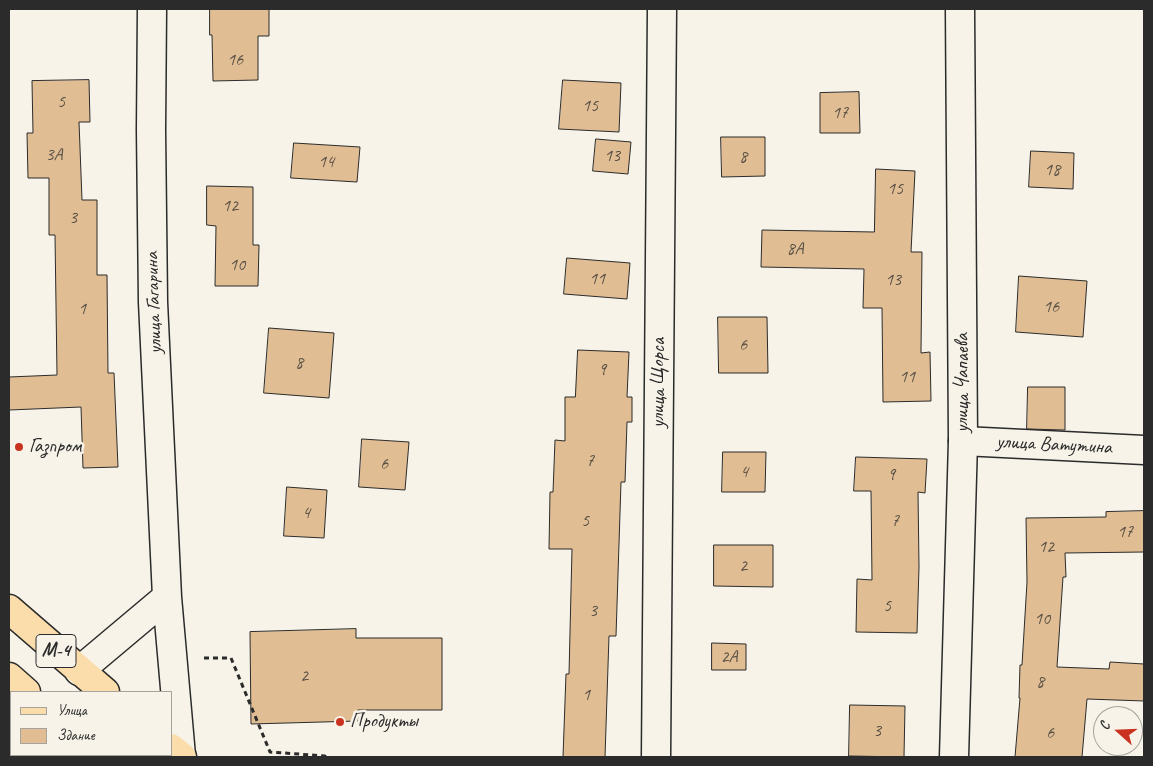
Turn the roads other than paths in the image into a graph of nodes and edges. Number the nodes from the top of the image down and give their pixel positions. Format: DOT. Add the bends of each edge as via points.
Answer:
graph roads {
  1 [pos="152,9"];
  2 [pos="662,9"];
  3 [pos="960,9"];
  4 [pos="964,441"];
  5 [pos="1144,450"];
  6 [pos="167,597"];
  7 [pos="9,609"];
  8 [pos="79,671"];
  9 [pos="9,677"];
  10 [pos="25,691"];
  11 [pos="103,691"];
  12 [pos="178,754"];
  13 [pos="656,757"];
  14 [pos="954,757"];
  1 -- 6 [label="street, улица Гагарина" via="153,302"];
  2 -- 13 [label="street, улица Щорса"];
  3 -- 4 [label="street, улица Чапаева"];
  4 -- 5 [label="street, улица Ватутина"];
  4 -- 14 [label="street, улица Чапаева"];
  6 -- 8 [label="street"];
  6 -- 12 [label="street, улица Гагарина"];
  7 -- 8 [label="main road, М-4"];
  8 -- 11 [label="main road, М-4"];
  9 -- 10 [label="main road, М-4"];
}
